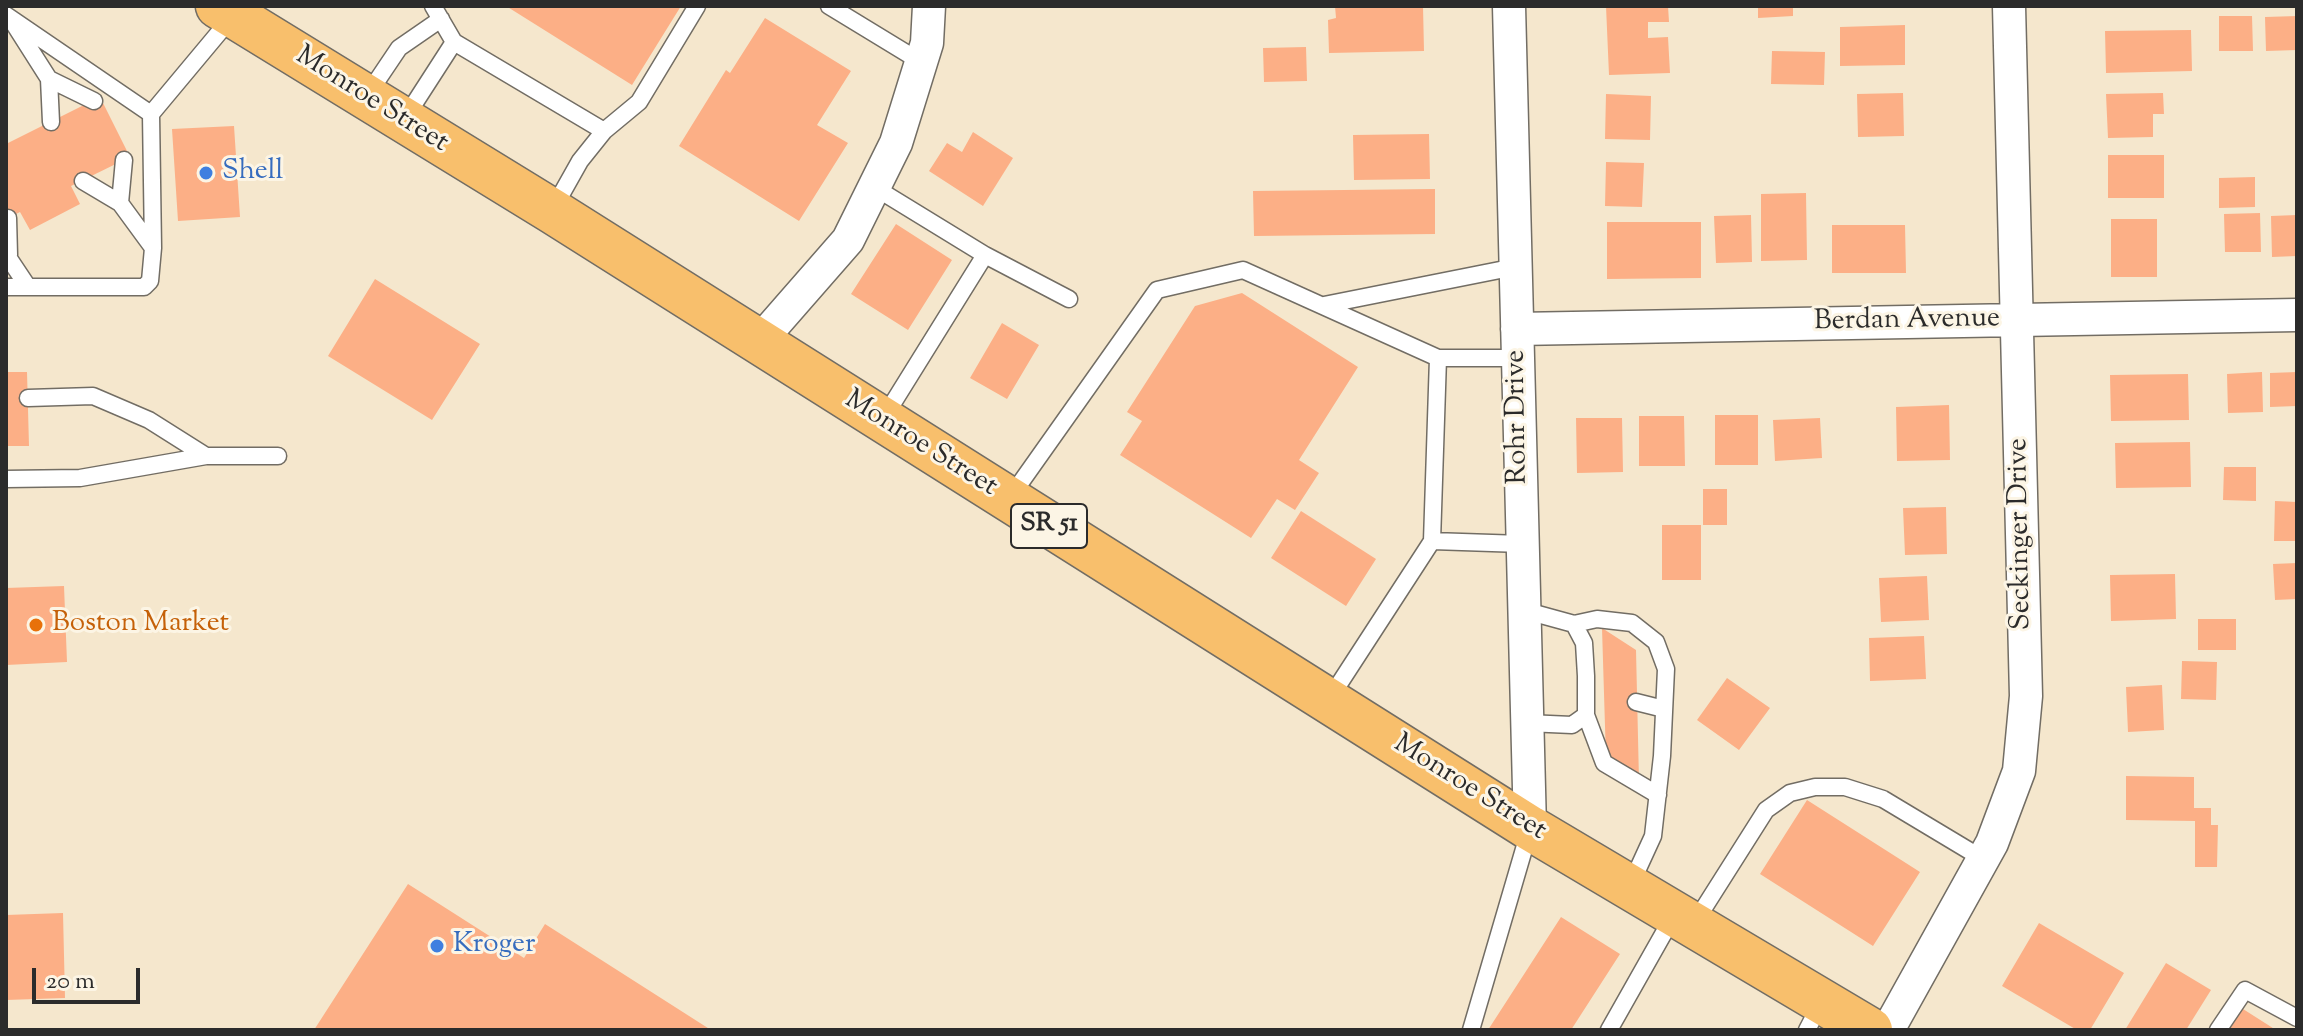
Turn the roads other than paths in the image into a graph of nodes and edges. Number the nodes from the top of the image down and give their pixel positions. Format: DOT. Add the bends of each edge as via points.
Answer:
graph roads {
  1 [pos="697,6"];
  2 [pos="829,6"];
  3 [pos="929,6"];
  4 [pos="1509,6"];
  5 [pos="2009,6"];
  6 [pos="225,11"];
  7 [pos="437,13"];
  8 [pos="9,17"];
  9 [pos="454,42"];
  10 [pos="921,62"];
  11 [pos="49,79"];
  12 [pos="366,98"];
  13 [pos="94,101"];
  14 [pos="151,114"];
  15 [pos="51,122"];
  16 [pos="403,122"];
  17 [pos="604,131"];
  18 [pos="124,160"];
  19 [pos="83,181"];
  20 [pos="874,187"];
  21 [pos="120,203"];
  22 [pos="552,211"];
  23 [pos="8,218"];
  24 [pos="153,248"];
  25 [pos="8,255"];
  26 [pos="985,255"];
  27 [pos="1515,267"];
  28 [pos="6,287"];
  29 [pos="28,287"];
  30 [pos="1069,299"];
  31 [pos="1324,305"];
  32 [pos="2297,315"];
  33 [pos="2018,320"];
  34 [pos="758,343"];
  35 [pos="1517,344"];
  36 [pos="1438,358"];
  37 [pos="28,398"];
  38 [pos="882,421"];
  39 [pos="206,456"];
  40 [pos="278,456"];
  41 [pos="6,479"];
  42 [pos="1008,500"];
  43 [pos="1432,541"];
  44 [pos="1522,544"];
  45 [pos="1523,610"];
  46 [pos="1574,624"];
  47 [pos="1586,687"];
  48 [pos="1604,693"];
  49 [pos="1328,701"];
  50 [pos="1636,702"];
  51 [pos="1664,709"];
  52 [pos="1586,715"];
  53 [pos="1527,723"];
  54 [pos="1658,795"];
  55 [pos="1530,828"];
  56 [pos="1983,859"];
  57 [pos="1629,887"];
  58 [pos="1684,920"];
  59 [pos="1814,1016"];
  60 [pos="2297,1018"];
  61 [pos="1471,1030"];
  62 [pos="1609,1030"];
  63 [pos="1870,1030"];
  64 [pos="1888,1030"];
  65 [pos="2218,1030"];
  1 -- 17 [label="lane" via="639,102"];
  2 -- 10 [label="lane"];
  3 -- 10 [label="street"];
  4 -- 27 [label="street, Rohr Drive"];
  5 -- 33 [label="street, Seckinger Drive"];
  6 -- 12 [label="main road, Monroe Street / SR 51"];
  6 -- 14 [label="lane"];
  7 -- 9 [label="lane"];
  7 -- 12 [label="lane" via="399,48"];
  8 -- 11 [label="lane"];
  8 -- 14 [label="lane"];
  9 -- 16 [label="lane"];
  9 -- 17 [label="lane"];
  10 -- 20 [label="street" via="896,143"];
  11 -- 13 [label="lane"];
  11 -- 15 [label="lane"];
  12 -- 16 [label="main road, Monroe Street / SR 51"];
  14 -- 24 [label="lane"];
  16 -- 22 [label="main road, Monroe Street / SR 51"];
  17 -- 22 [label="lane"];
  18 -- 21 [label="lane"];
  19 -- 21 [label="lane"];
  20 -- 26 [label="lane"];
  20 -- 34 [label="street" via="848,240"];
  21 -- 24 [label="lane"];
  22 -- 34 [label="main road, Monroe Street / SR 51"];
  23 -- 25 [label="lane"];
  24 -- 29 [label="lane" via="152,273 144,287"];
  25 -- 29 [label="lane"];
  26 -- 30 [label="lane"];
  26 -- 38 [label="lane"];
  27 -- 31 [label="lane"];
  27 -- 35 [label="street, Rohr Drive"];
  28 -- 29 [label="lane"];
  31 -- 36 [label="lane"];
  31 -- 42 [label="lane" via="1243,270 1157,290"];
  32 -- 33 [label="street, Berdan Avenue"];
  33 -- 35 [label="street, Berdan Avenue"];
  33 -- 56 [label="street, Seckinger Drive" via="2026,696 2019,771"];
  34 -- 38 [label="main road, Monroe Street / SR 51"];
  35 -- 36 [label="lane"];
  35 -- 44 [label="street, Rohr Drive"];
  36 -- 43 [label="lane"];
  37 -- 39 [label="lane" via="93,396 149,420"];
  38 -- 42 [label="main road, Monroe Street / SR 51"];
  39 -- 40 [label="lane"];
  39 -- 41 [label="lane" via="80,478"];
  42 -- 49 [label="main road, Monroe Street / SR 51"];
  43 -- 44 [label="lane"];
  43 -- 49 [label="lane"];
  44 -- 45 [label="street, Rohr Drive"];
  45 -- 46 [label="lane"];
  45 -- 53 [label="street, Rohr Drive"];
  46 -- 47 [label="lane" via="1584,643"];
  46 -- 51 [label="lane" via="1597,619 1632,623 1656,642 1666,669"];
  47 -- 48 [label="lane"];
  47 -- 52 [label="lane"];
  49 -- 55 [label="main road, Monroe Street / SR 51"];
  50 -- 51 [label="lane"];
  51 -- 54 [label="lane"];
  52 -- 53 [label="lane" via="1572,725"];
  52 -- 54 [label="lane" via="1604,763"];
  53 -- 55 [label="street, Rohr Drive"];
  54 -- 57 [label="lane" via="1653,836"];
  55 -- 57 [label="main road, Monroe Street / SR 51"];
  55 -- 61 [label="lane"];
  56 -- 58 [label="lane" via="1883,799 1845,787 1815,787 1790,793 1766,810"];
  56 -- 64 [label="street, Seckinger Drive"];
  57 -- 58 [label="main road, Monroe Street / SR 51"];
  58 -- 59 [label="main road, Monroe Street / SR 51"];
  58 -- 62 [label="lane"];
  59 -- 63 [label="main road, Monroe Street / SR 51"];
  60 -- 65 [label="lane" via="2245,990"];
}
